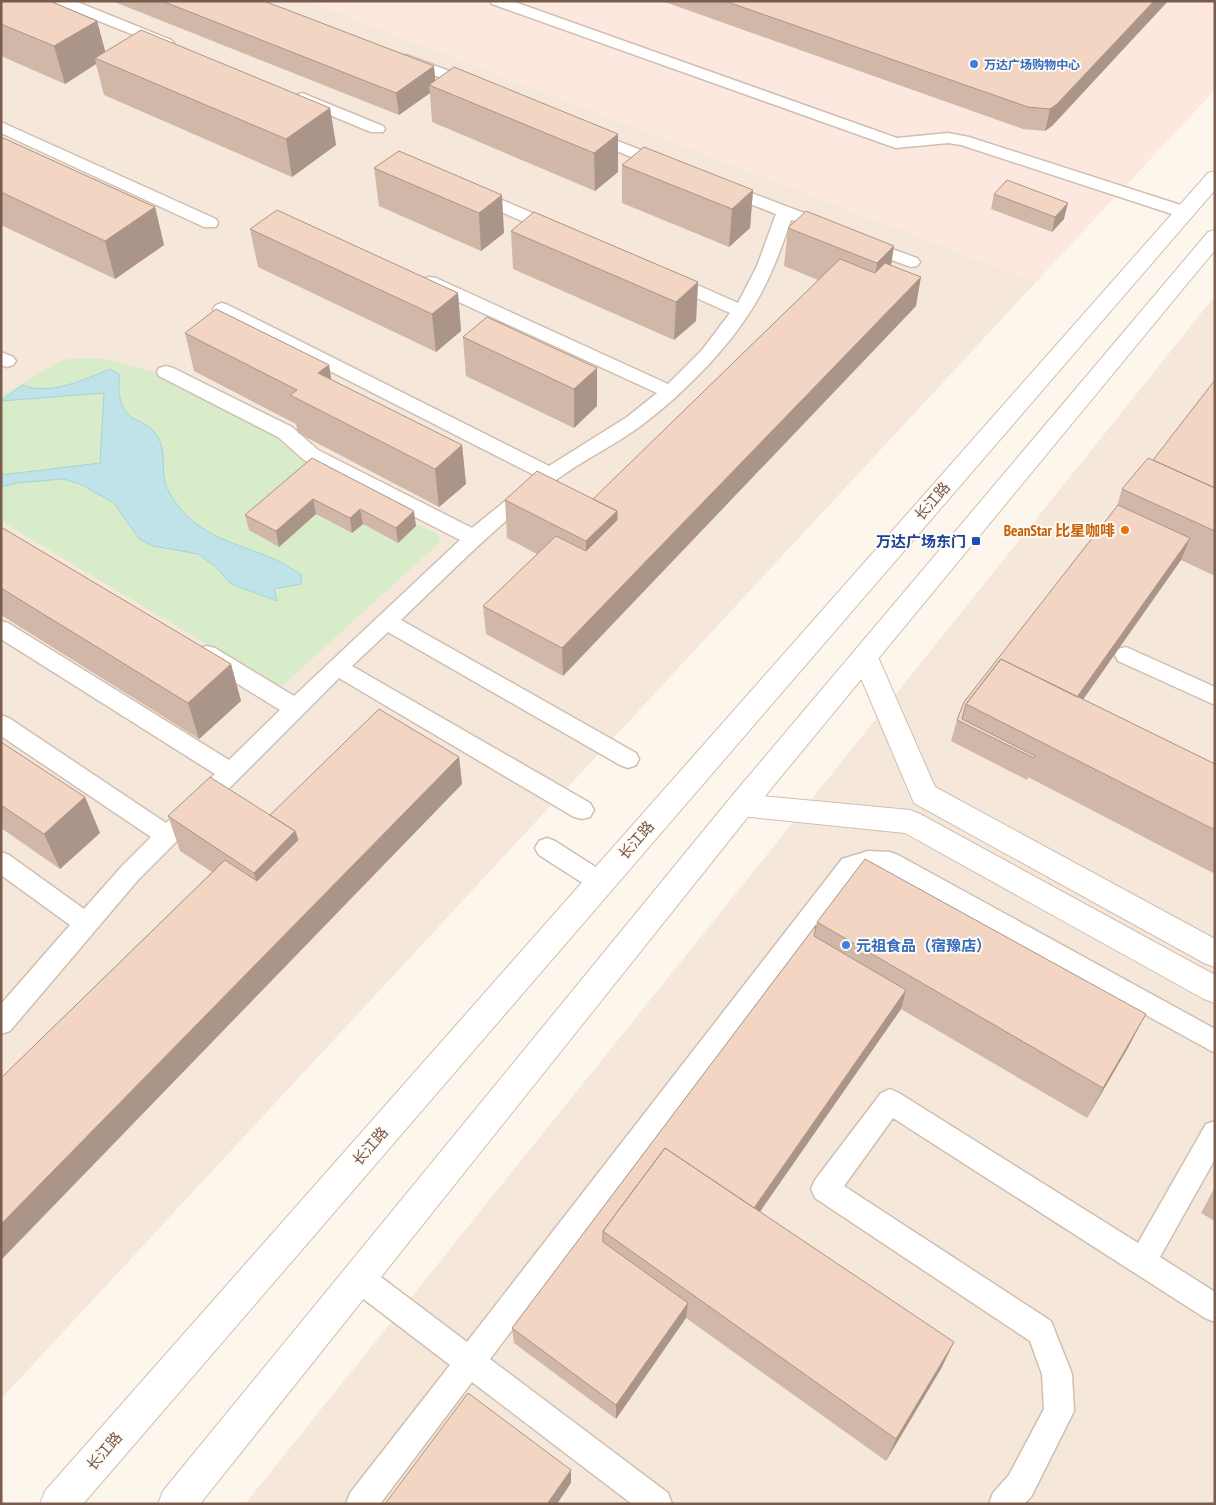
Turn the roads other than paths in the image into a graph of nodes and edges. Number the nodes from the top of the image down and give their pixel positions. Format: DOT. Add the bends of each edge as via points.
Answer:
graph roads {
  1 [pos="62,1"];
  2 [pos="498,1"];
  3 [pos="179,49"];
  4 [pos="394,55"];
  5 [pos="455,78"];
  6 [pos="287,92"];
  7 [pos="1,127"];
  8 [pos="572,128"];
  9 [pos="377,129"];
  10 [pos="683,172"];
  11 [pos="1215,177"];
  12 [pos="711,183"];
  13 [pos="459,187"];
  14 [pos="784,212"];
  15 [pos="1184,212"];
  16 [pos="210,223"];
  17 [pos="812,223"];
  18 [pos="568,235"];
  19 [pos="848,237"];
  20 [pos="1212,244"];
  21 [pos="912,262"];
  22 [pos="659,274"];
  23 [pos="418,276"];
  24 [pos="222,309"];
  25 [pos="741,310"];
  26 [pos="166,372"];
  27 [pos="670,392"];
  28 [pos="550,475"];
  29 [pos="474,538"];
  30 [pos="386,621"];
  31 [pos="1,629"];
  32 [pos="194,646"];
  33 [pos="1126,655"];
  34 [pos="864,657"];
  35 [pos="337,667"];
  36 [pos="1215,697"];
  37 [pos="295,708"];
  38 [pos="1,724"];
  39 [pos="628,759"];
  40 [pos="231,772"];
  41 [pos="741,804"];
  42 [pos="582,810"];
  43 [pos="167,836"];
  44 [pos="547,848"];
  45 [pos="1,862"];
  46 [pos="600,882"];
  47 [pos="87,924"];
  48 [pos="1215,954"];
  49 [pos="1215,990"];
  50 [pos="1,1022"];
  51 [pos="1215,1042"];
  52 [pos="1215,1133"];
  53 [pos="1142,1262"];
  54 [pos="359,1278"];
  55 [pos="1215,1308"];
  56 [pos="470,1362"];
  57 [pos="58,1504"];
  58 [pos="176,1504"];
  59 [pos="361,1504"];
  60 [pos="657,1504"];
  61 [pos="1004,1504"];
  1 -- 3 [label="lane"];
  2 -- 15 [label="lane" via="896,143 948,138 963,140"];
  4 -- 5 [label="lane"];
  6 -- 9 [label="lane"];
  7 -- 16 [label="lane"];
  8 -- 10 [label="lane"];
  11 -- 15 [label="street, 长江路"];
  12 -- 14 [label="lane"];
  13 -- 18 [label="lane"];
  14 -- 17 [label="lane"];
  14 -- 25 [label="lane" via="766,266"];
  15 -- 46 [label="street, 长江路"];
  19 -- 21 [label="lane"];
  20 -- 34 [label="street"];
  22 -- 25 [label="lane"];
  23 -- 27 [label="lane"];
  24 -- 28 [label="lane"];
  25 -- 27 [label="lane" via="708,354"];
  26 -- 29 [label="lane" via="285,432 311,456"];
  27 -- 28 [label="lane" via="634,421"];
  28 -- 29 [label="lane"];
  29 -- 30 [label="lane"];
  30 -- 35 [label="lane"];
  30 -- 39 [label="lane"];
  31 -- 40 [label="lane"];
  32 -- 37 [label="lane"];
  33 -- 36 [label="lane"];
  34 -- 41 [label="street"];
  34 -- 48 [label="street" via="924,796"];
  35 -- 37 [label="lane"];
  35 -- 42 [label="lane"];
  37 -- 40 [label="lane"];
  38 -- 43 [label="lane"];
  40 -- 43 [label="lane"];
  41 -- 49 [label="street" via="910,822"];
  41 -- 54 [label="street"];
  43 -- 47 [label="lane"];
  44 -- 46 [label="lane"];
  45 -- 47 [label="lane"];
  46 -- 57 [label="street, 长江路"];
  47 -- 50 [label="lane"];
  51 -- 56 [label="lane" via="890,862 868,861 850,866"];
  52 -- 53 [label="lane"];
  53 -- 55 [label="lane"];
  53 -- 61 [label="lane" via="890,1101 825,1189 1041,1331 1057,1374 1059,1411 1020,1486"];
  54 -- 56 [label="lane"];
  54 -- 58 [label="street"];
  56 -- 59 [label="lane"];
  56 -- 60 [label="lane"];
}
